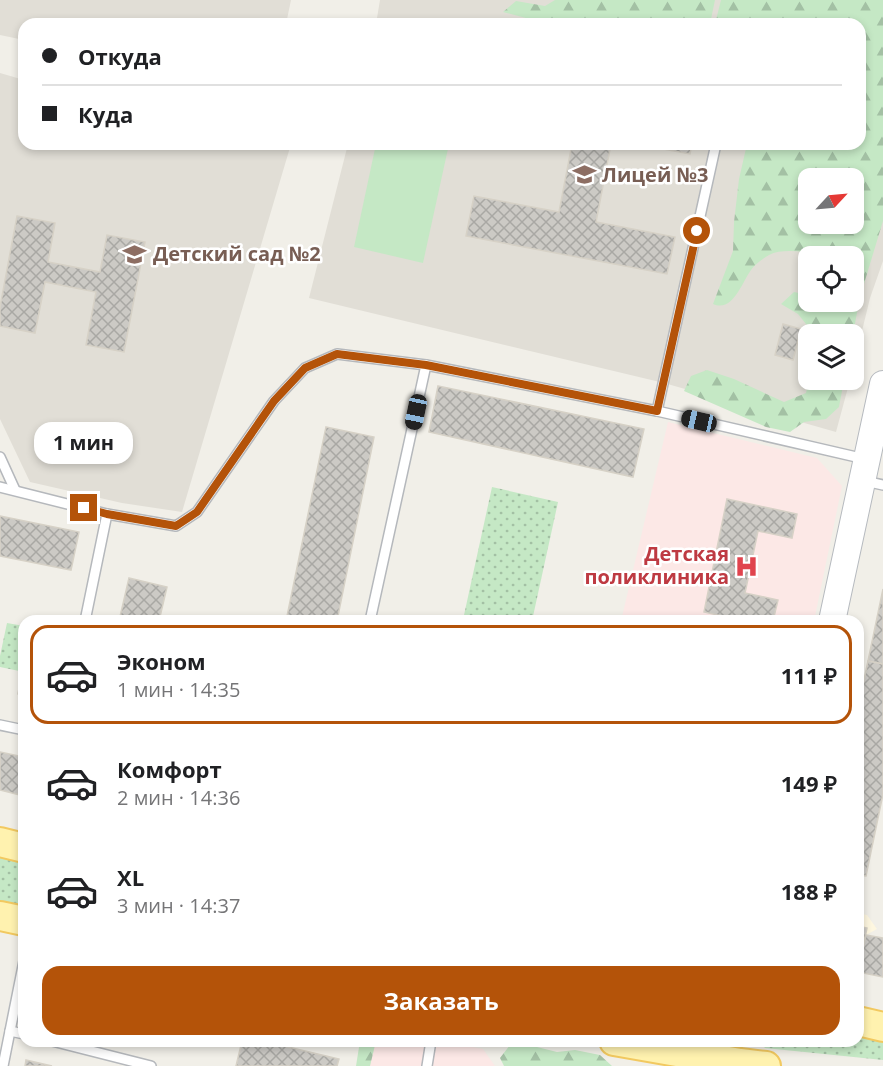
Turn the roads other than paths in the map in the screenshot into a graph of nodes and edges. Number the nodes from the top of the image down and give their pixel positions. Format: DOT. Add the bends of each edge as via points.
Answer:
graph roads {
  1 [pos="715,150"];
  2 [pos="426,365"];
  3 [pos="883,384"];
  4 [pos="657,411"];
  5 [pos="0,457"];
  6 [pos="871,475"];
  7 [pos="0,487"];
  8 [pos="15,490"];
  9 [pos="107,514"];
  10 [pos="86,615"];
  11 [pos="371,615"];
  12 [pos="834,615"];
  13 [pos="0,725"];
  14 [pos="18,729"];
  15 [pos="0,842"];
  16 [pos="18,846"];
  17 [pos="0,916"];
  18 [pos="18,920"];
  19 [pos="18,991"];
  20 [pos="864,1023"];
  21 [pos="883,1027"];
  22 [pos="10,1031"];
  23 [pos="18,1033"];
  24 [pos="76,1047"];
  25 [pos="430,1047"];
  26 [pos="665,1047"];
  27 [pos="750,1057"];
  28 [pos="3,1066"];
  29 [pos="150,1066"];
  30 [pos="427,1066"];
  1 -- 4 [label="lane"];
  2 -- 4 [label="lane"];
  2 -- 9 [label="lane" via="337,354 305,368 274,401 197,512 176,526"];
  2 -- 11 [label="lane"];
  3 -- 6 [label="main road"];
  4 -- 6 [label="lane"];
  5 -- 8 [label="lane"];
  6 -- 12 [label="main road"];
  7 -- 8 [label="lane"];
  8 -- 9 [label="lane"];
  9 -- 10 [label="lane"];
  13 -- 14 [label="lane"];
  15 -- 16 [label="main road"];
  17 -- 18 [label="main road"];
  19 -- 22 [label="lane"];
  20 -- 21 [label="main road"];
  22 -- 23 [label="lane"];
  22 -- 28 [label="lane"];
  24 -- 29 [label="lane"];
  25 -- 30 [label="lane"];
  26 -- 27 [label="main road"];
}
